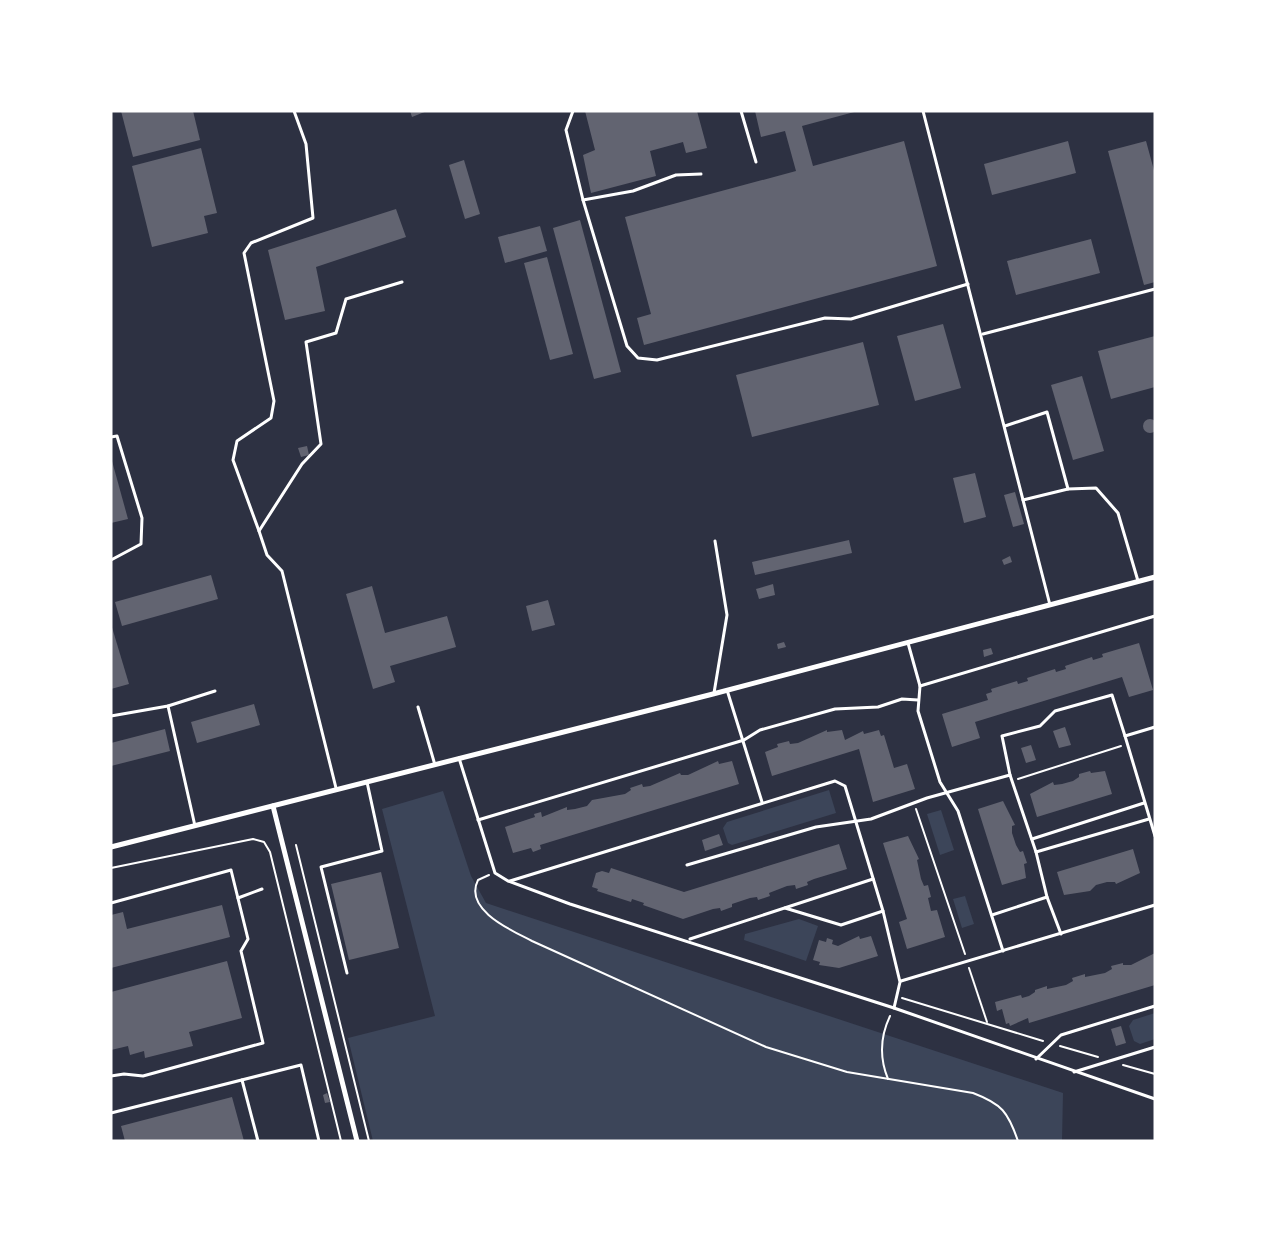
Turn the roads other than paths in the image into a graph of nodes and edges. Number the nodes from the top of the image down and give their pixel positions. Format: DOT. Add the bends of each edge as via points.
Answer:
graph roads {
  1 [pos="294,111"];
  2 [pos="573,111"];
  3 [pos="741,111"];
  4 [pos="923,111"];
  5 [pos="756,162"];
  6 [pos="701,174"];
  7 [pos="583,200"];
  8 [pos="402,282"];
  9 [pos="968,284"];
  10 [pos="1155,289"];
  11 [pos="982,334"];
  12 [pos="1005,426"];
  13 [pos="111,437"];
  14 [pos="1068,489"];
  15 [pos="1023,500"];
  16 [pos="259,531"];
  17 [pos="715,541"];
  18 [pos="111,560"];
  19 [pos="1155,577"];
  20 [pos="1138,581"];
  21 [pos="1050,605"];
  22 [pos="1155,616"];
  23 [pos="908,641"];
  24 [pos="921,686"];
  25 [pos="727,690"];
  26 [pos="215,691"];
  27 [pos="713,694"];
  28 [pos="918,700"];
  29 [pos="168,706"];
  30 [pos="418,707"];
  31 [pos="111,717"];
  32 [pos="1155,727"];
  33 [pos="1125,736"];
  34 [pos="744,740"];
  35 [pos="459,758"];
  36 [pos="435,765"];
  37 [pos="1010,775"];
  38 [pos="367,782"];
  39 [pos="337,790"];
  40 [pos="945,793"];
  41 [pos="762,802"];
  42 [pos="1144,803"];
  43 [pos="273,806"];
  44 [pos="1149,819"];
  45 [pos="478,820"];
  46 [pos="856,823"];
  47 [pos="195,826"];
  48 [pos="1155,836"];
  49 [pos="1032,839"];
  50 [pos="111,847"];
  51 [pos="1036,852"];
  52 [pos="687,865"];
  53 [pos="873,879"];
  54 [pos="508,881"];
  55 [pos="262,889"];
  56 [pos="1047,897"];
  57 [pos="238,898"];
  58 [pos="111,903"];
  59 [pos="1155,905"];
  60 [pos="785,908"];
  61 [pos="883,911"];
  62 [pos="992,915"];
  63 [pos="1061,934"];
  64 [pos="688,940"];
  65 [pos="1003,951"];
  66 [pos="347,973"];
  67 [pos="900,982"];
  68 [pos="1155,1006"];
  69 [pos="894,1008"];
  70 [pos="1155,1047"];
  71 [pos="1035,1059"];
  72 [pos="1074,1072"];
  73 [pos="111,1076"];
  74 [pos="243,1080"];
  75 [pos="1155,1099"];
  76 [pos="111,1113"];
  77 [pos="258,1141"];
  78 [pos="319,1141"];
  79 [pos="357,1141"];
  1 -- 16 [label="lane" via="306,144 313,218 251,243 244,253 274,401 271,418 237,441 233,460"];
  2 -- 7 [label="lane" via="566,130"];
  3 -- 5 [label="lane"];
  4 -- 9 [label="lane"];
  6 -- 7 [label="lane" via="676,175 633,191"];
  7 -- 9 [label="lane" via="627,346 638,358 657,360 825,318 851,319"];
  8 -- 16 [label="lane" via="346,299 336,333 306,342 321,444 302,464"];
  9 -- 11 [label="lane"];
  10 -- 11 [label="lane"];
  11 -- 12 [label="lane"];
  12 -- 14 [label="lane" via="1047,412"];
  12 -- 15 [label="lane"];
  13 -- 18 [label="lane" via="117,436 142,518 141,544"];
  14 -- 15 [label="lane"];
  14 -- 20 [label="lane" via="1096,488 1118,513"];
  15 -- 21 [label="lane"];
  16 -- 39 [label="lane" via="267,555 282,571"];
  17 -- 27 [label="lane" via="727,615"];
  19 -- 20 [label="street"];
  20 -- 21 [label="street"];
  21 -- 23 [label="street"];
  22 -- 24 [label="lane"];
  23 -- 24 [label="lane"];
  23 -- 25 [label="street"];
  24 -- 28 [label="lane"];
  25 -- 27 [label="street"];
  25 -- 34 [label="lane"];
  26 -- 29 [label="lane"];
  27 -- 35 [label="street"];
  28 -- 34 [label="lane" via="835,709 760,730"];
  28 -- 40 [label="lane" via="918,711"];
  29 -- 31 [label="lane"];
  29 -- 47 [label="lane"];
  30 -- 36 [label="lane"];
  32 -- 33 [label="lane"];
  33 -- 37 [label="lane" via="1112,695 1054,711 1040,726 1002,736"];
  33 -- 42 [label="lane"];
  34 -- 41 [label="lane"];
  34 -- 45 [label="lane"];
  35 -- 36 [label="street"];
  35 -- 45 [label="lane"];
  36 -- 38 [label="street"];
  37 -- 40 [label="lane"];
  37 -- 49 [label="lane"];
  38 -- 39 [label="street"];
  38 -- 66 [label="lane" via="382,851 321,867"];
  39 -- 43 [label="street"];
  40 -- 46 [label="lane"];
  40 -- 62 [label="lane" via="958,812"];
  41 -- 46 [label="lane" via="835,781 845,786"];
  41 -- 54 [label="lane"];
  42 -- 44 [label="lane"];
  42 -- 49 [label="lane"];
  43 -- 47 [label="street"];
  43 -- 79 [label="street"];
  44 -- 48 [label="lane"];
  44 -- 51 [label="lane"];
  45 -- 54 [label="lane" via="495,873"];
  46 -- 52 [label="lane" via="816,827"];
  46 -- 53 [label="lane"];
  47 -- 50 [label="street"];
  49 -- 51 [label="lane"];
  51 -- 56 [label="lane"];
  53 -- 60 [label="lane"];
  53 -- 61 [label="lane"];
  54 -- 64 [label="lane"];
  55 -- 57 [label="lane"];
  56 -- 62 [label="lane"];
  56 -- 63 [label="lane"];
  57 -- 58 [label="lane" via="231,870"];
  57 -- 73 [label="lane" via="248,939 241,951 263,1043 143,1076"];
  59 -- 63 [label="lane"];
  60 -- 61 [label="lane" via="841,925"];
  60 -- 64 [label="lane"];
  61 -- 67 [label="lane"];
  62 -- 65 [label="lane"];
  63 -- 65 [label="lane"];
  64 -- 69 [label="lane"];
  65 -- 67 [label="lane"];
  67 -- 69 [label="lane"];
  68 -- 71 [label="lane" via="1061,1035"];
  69 -- 71 [label="lane"];
  70 -- 72 [label="lane"];
  71 -- 72 [label="lane"];
  72 -- 75 [label="lane"];
  74 -- 76 [label="lane"];
  74 -- 77 [label="lane"];
  74 -- 78 [label="lane" via="301,1065"];
}
